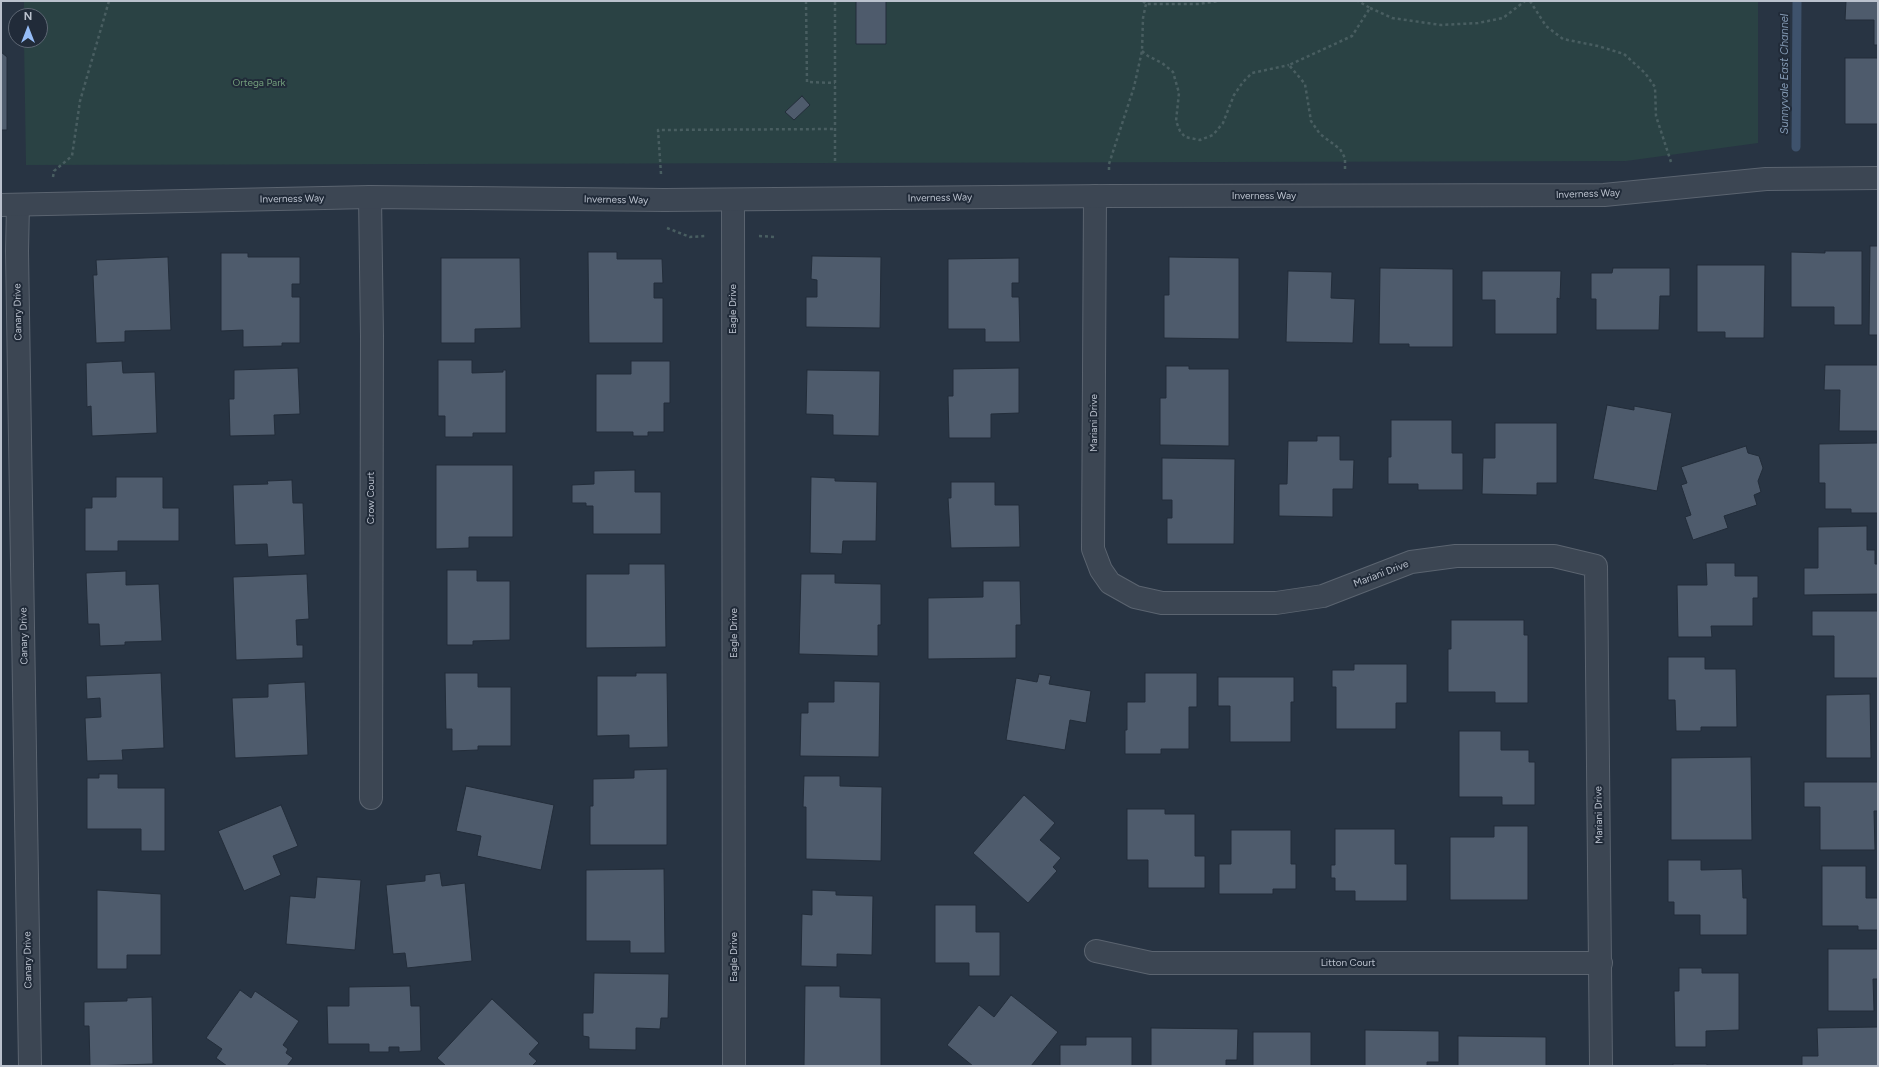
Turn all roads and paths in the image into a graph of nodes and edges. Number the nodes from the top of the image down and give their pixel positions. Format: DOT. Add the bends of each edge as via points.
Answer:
graph roads {
  1 [pos="109,1"];
  2 [pos="806,1"];
  3 [pos="835,1"];
  4 [pos="1143,1"];
  5 [pos="1218,1"];
  6 [pos="1358,1"];
  7 [pos="1525,1"];
  8 [pos="1530,1"];
  9 [pos="1146,4"];
  10 [pos="1370,8"];
  11 [pos="1142,51"];
  12 [pos="1289,64"];
  13 [pos="835,83"];
  14 [pos="835,161"];
  15 [pos="1878,178"];
  16 [pos="1681,186"];
  17 [pos="1102,196"];
  18 [pos="1345,196"];
  19 [pos="370,197"];
  20 [pos="733,200"];
  21 [pos="9,205"];
  22 [pos="52,205"];
  23 [pos="371,798"];
  24 [pos="1096,951"];
  25 [pos="1601,963"];
  26 [pos="30,1066"];
  27 [pos="734,1066"];
  28 [pos="1601,1066"];
  1 -- 22 [label="path" via="80,101 72,156 54,171"];
  2 -- 13 [label="path" via="807,82"];
  3 -- 13 [label="path"];
  4 -- 9 [label="path"];
  5 -- 9 [label="path" via="1199,4"];
  6 -- 10 [label="path"];
  7 -- 10 [label="path" via="1503,18 1478,23 1441,25 1392,18"];
  8 -- 16 [label="path" via="1546,26 1563,39 1624,54 1645,73 1655,87 1656,116"];
  9 -- 11 [label="path"];
  10 -- 12 [label="path" via="1352,36"];
  11 -- 12 [label="path" via="1173,72 1179,93 1176,121 1185,137 1200,140 1213,136 1223,123 1242,82 1252,73"];
  11 -- 17 [label="path"];
  12 -- 18 [label="path" via="1305,84 1311,121 1320,134 1340,149 1345,158"];
  13 -- 14 [label="path"];
  15 -- 16 [label="street, Inverness Way" via="1766,179"];
  16 -- 18 [label="street, Inverness Way" via="1604,195"];
  17 -- 18 [label="street, Inverness Way"];
  17 -- 20 [label="street, Inverness Way"];
  17 -- 25 [label="street, Mariani Drive" via="1093,549 1101,570 1110,583 1136,598 1162,603 1276,603 1323,596 1411,562 1456,556 1554,556 1596,566"];
  19 -- 20 [label="street, Inverness Way"];
  19 -- 22 [label="street, Inverness Way"];
  19 -- 23 [label="street, Crow Court"];
  20 -- 27 [label="street, Eagle Drive"];
  21 -- 22 [label="street, Inverness Way"];
  21 -- 26 [label="street, Canary Drive" via="17,266"];
  24 -- 25 [label="street, Litton Court" via="1152,963"];
  25 -- 28 [label="street, Mariani Drive"];
}
